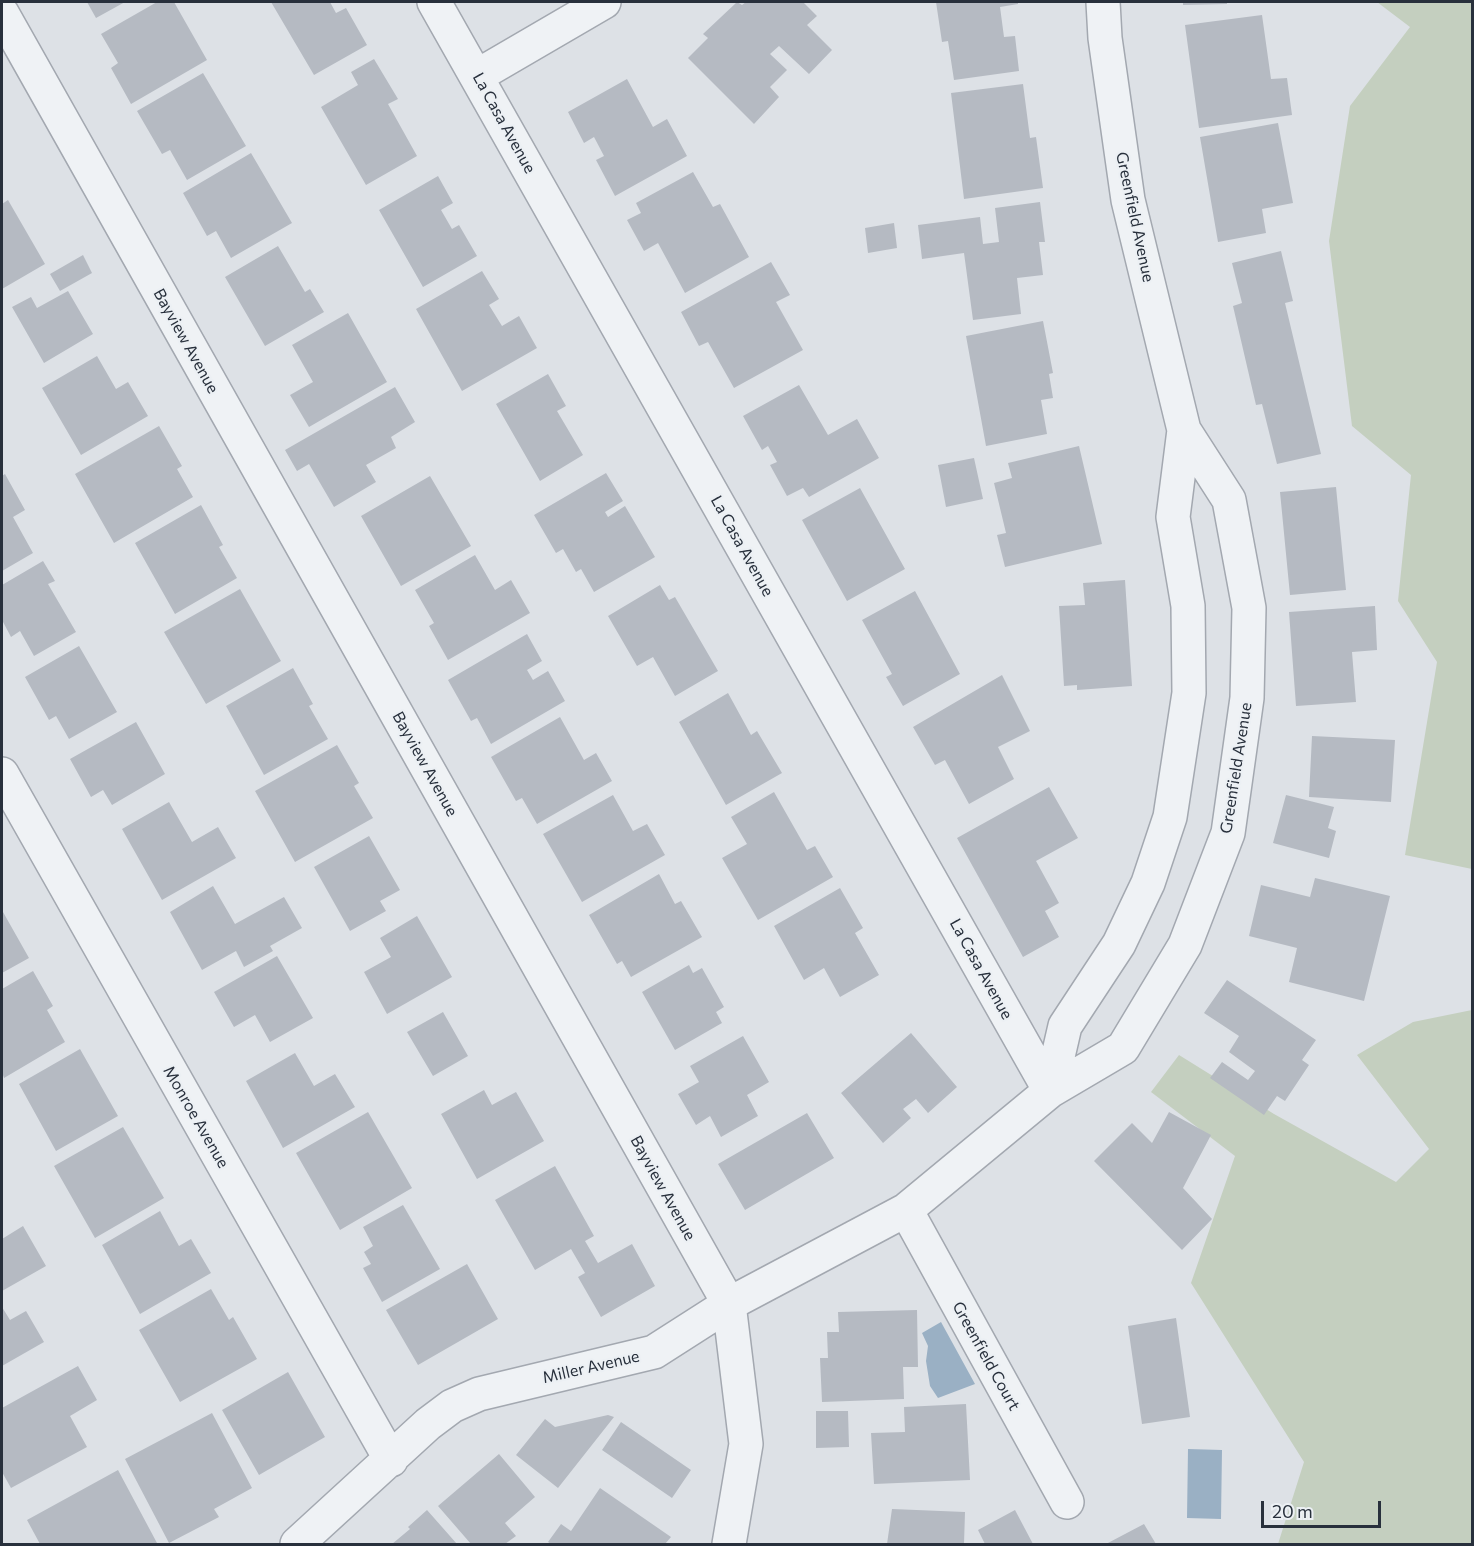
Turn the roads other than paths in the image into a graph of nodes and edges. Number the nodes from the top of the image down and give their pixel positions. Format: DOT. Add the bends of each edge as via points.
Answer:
graph roads {
  1 [pos="434,2"];
  2 [pos="604,2"];
  3 [pos="1103,2"];
  4 [pos="2,13"];
  5 [pos="477,76"];
  6 [pos="1184,430"];
  7 [pos="2,774"];
  8 [pos="1050,1091"];
  9 [pos="906,1210"];
  10 [pos="729,1304"];
  11 [pos="391,1460"];
  12 [pos="1067,1503"];
  13 [pos="297,1545"];
  14 [pos="729,1545"];
  1 -- 5 [label="street, La Casa Avenue"];
  2 -- 5 [label="street"];
  3 -- 6 [label="street, Greenfield Avenue" via="1128,200"];
  4 -- 10 [label="street, Bayview Avenue"];
  5 -- 8 [label="street, La Casa Avenue"];
  6 -- 8 [label="street, Greenfield Avenue" via="1173,517 1188,606 1189,693 1170,817 1148,883 1119,944 1065,1026"];
  6 -- 8 [label="street, Greenfield Avenue" via="1229,500 1249,608 1247,698 1228,833 1185,945 1123,1047"];
  7 -- 11 [label="street, Monroe Avenue"];
  8 -- 9 [label="street, Greenfield Avenue"];
  9 -- 10 [label="street, Miller Avenue"];
  9 -- 12 [label="street, Greenfield Court"];
  10 -- 11 [label="street, Miller Avenue" via="654,1352 479,1394 452,1406"];
  10 -- 14 [label="street, Bayview Avenue" via="746,1444"];
  11 -- 13 [label="street, Miller Avenue"];
}
